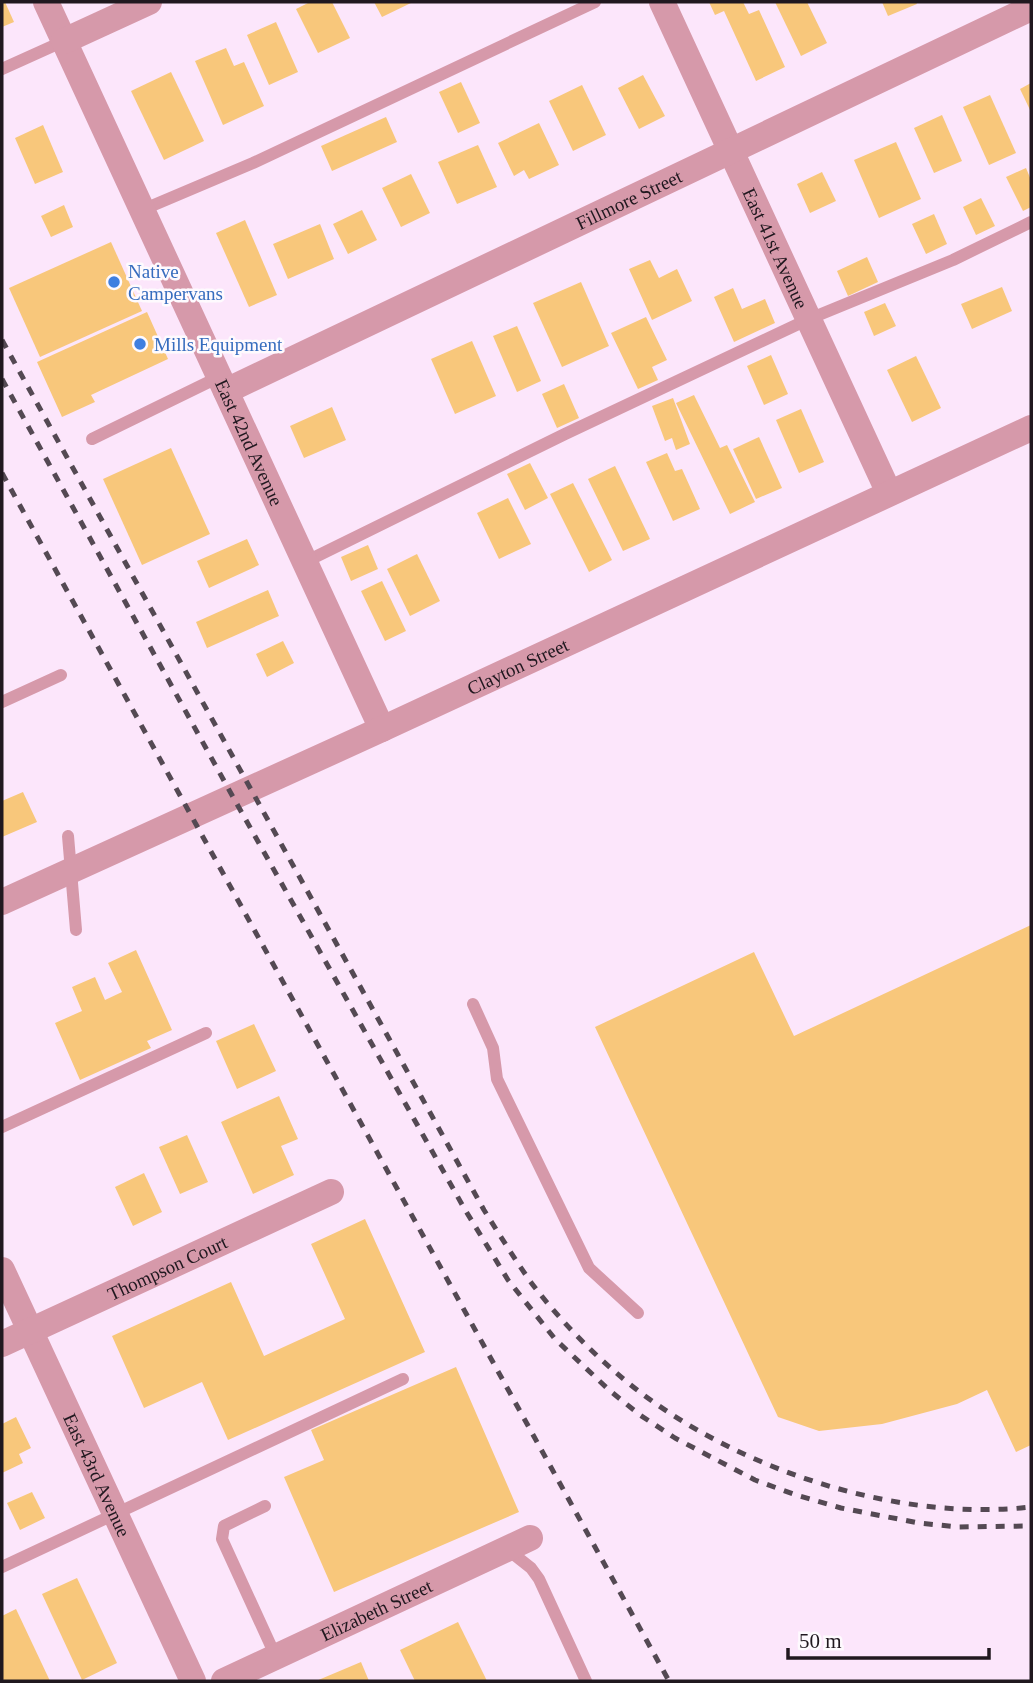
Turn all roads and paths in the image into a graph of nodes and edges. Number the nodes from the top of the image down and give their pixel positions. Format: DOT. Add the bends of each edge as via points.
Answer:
graph roads {
  1 [pos="46,2"];
  2 [pos="149,2"];
  3 [pos="595,2"];
  4 [pos="662,2"];
  5 [pos="1031,8"];
  6 [pos="64,41"];
  7 [pos="2,69"];
  8 [pos="731,152"];
  9 [pos="142,210"];
  10 [pos="1031,222"];
  11 [pos="809,319"];
  12 [pos="223,384"];
  13 [pos="1031,428"];
  14 [pos="92,439"];
  15 [pos="889,494"];
  16 [pos="305,562"];
  17 [pos="61,675"];
  18 [pos="2,702"];
  19 [pos="382,729"];
  20 [pos="68,836"];
  21 [pos="71,870"];
  22 [pos="2,902"];
  23 [pos="76,930"];
  24 [pos="473,1004"];
  25 [pos="206,1033"];
  26 [pos="2,1127"];
  27 [pos="331,1192"];
  28 [pos="2,1270"];
  29 [pos="638,1313"];
  30 [pos="30,1331"];
  31 [pos="2,1344"];
  32 [pos="403,1379"];
  33 [pos="265,1506"];
  34 [pos="115,1514"];
  35 [pos="518,1544"];
  36 [pos="2,1567"];
  37 [pos="276,1657"];
  38 [pos="193,1681"];
  39 [pos="224,1681"];
  40 [pos="586,1681"];
  1 -- 6 [label="street, East 42nd Avenue"];
  2 -- 6 [label="street"];
  3 -- 9 [label="lane" via="253,163"];
  4 -- 8 [label="street, East 41st Avenue"];
  5 -- 8 [label="street, Fillmore Street"];
  6 -- 7 [label="lane"];
  6 -- 9 [label="street, East 42nd Avenue"];
  8 -- 11 [label="street, East 41st Avenue"];
  8 -- 12 [label="street, Fillmore Street"];
  9 -- 12 [label="street, East 42nd Avenue"];
  10 -- 11 [label="lane" via="953,260"];
  11 -- 15 [label="street, East 41st Avenue"];
  11 -- 16 [label="lane"];
  12 -- 14 [label="lane"];
  12 -- 16 [label="street, East 42nd Avenue"];
  13 -- 15 [label="street, Clayton Street"];
  15 -- 19 [label="street, Clayton Street"];
  16 -- 19 [label="street, East 42nd Avenue"];
  17 -- 18 [label="lane"];
  19 -- 21 [label="street, Clayton Street"];
  20 -- 21 [label="lane"];
  21 -- 22 [label="street, Clayton Street"];
  21 -- 23 [label="lane"];
  24 -- 29 [label="lane" via="493,1048 497,1079 589,1268"];
  25 -- 26 [label="lane"];
  27 -- 30 [label="street, Thompson Court"];
  28 -- 30 [label="street, East 43rd Avenue"];
  30 -- 31 [label="street, Thompson Court"];
  30 -- 34 [label="street, East 43rd Avenue"];
  32 -- 34 [label="lane"];
  33 -- 37 [label="lane" via="224,1526 222,1539"];
  34 -- 36 [label="lane"];
  34 -- 38 [label="street, East 43rd Avenue"];
  35 -- 37 [label="street, Elizabeth Street"];
  35 -- 40 [label="lane"];
  37 -- 39 [label="street, Elizabeth Street"];
}
